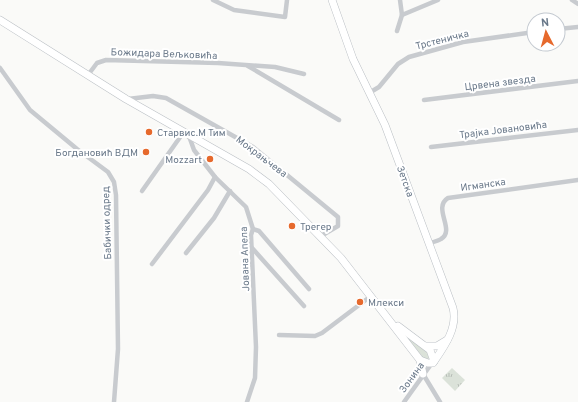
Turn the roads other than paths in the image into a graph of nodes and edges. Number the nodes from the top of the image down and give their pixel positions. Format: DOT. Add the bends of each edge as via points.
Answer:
graph roads {
  1 [pos="213,0"];
  2 [pos="287,0"];
  3 [pos="332,0"];
  4 [pos="400,0"];
  5 [pos="438,0"];
  6 [pos="572,0"];
  7 [pos="578,4"];
  8 [pos="402,15"];
  9 [pos="0,20"];
  10 [pos="578,27"];
  11 [pos="566,28"];
  12 [pos="397,31"];
  13 [pos="526,33"];
  14 [pos="246,65"];
  15 [pos="0,68"];
  16 [pos="304,74"];
  17 [pos="88,75"];
  18 [pos="578,81"];
  19 [pos="369,93"];
  20 [pos="126,99"];
  21 [pos="424,100"];
  22 [pos="339,120"];
  23 [pos="578,130"];
  24 [pos="186,134"];
  25 [pos="431,147"];
  26 [pos="215,177"];
  27 [pos="578,180"];
  28 [pos="142,191"];
  29 [pos="230,192"];
  30 [pos="253,229"];
  31 [pos="321,236"];
  32 [pos="429,243"];
  33 [pos="252,248"];
  34 [pos="186,253"];
  35 [pos="152,264"];
  36 [pos="309,289"];
  37 [pos="371,296"];
  38 [pos="304,306"];
  39 [pos="391,322"];
  40 [pos="279,335"];
  41 [pos="448,339"];
  42 [pos="426,346"];
  43 [pos="420,360"];
  44 [pos="433,362"];
  45 [pos="423,374"];
  46 [pos="114,402"];
  47 [pos="247,402"];
  48 [pos="404,402"];
  49 [pos="440,402"];
  1 -- 2 [label="street" via="234,10 285,17"];
  3 -- 19 [label="street, Зетска" via="353,59"];
  4 -- 8 [label="street"];
  5 -- 8 [label="street"];
  6 -- 7 [label="street"];
  8 -- 12 [label="street"];
  9 -- 17 [label="street, Мокрањчева"];
  10 -- 11 [label="street"];
  13 -- 19 [label="street, Трстеничка" via="463,42 409,57 398,64 379,87"];
  14 -- 16 [label="street, Божидара Вељковића" via="275,67"];
  14 -- 17 [label="street, Божидара Вељковића" via="102,60"];
  14 -- 22 [label="street, Божидара Вељковића"];
  15 -- 46 [label="street, Бабички одред" via="30,110 108,172 114,182 118,349"];
  17 -- 20 [label="street, Мокрањчева"];
  18 -- 21 [label="street, Црвена звезда"];
  19 -- 32 [label="street, Зетска" via="385,125"];
  20 -- 24 [label="street, Мокрањчева"];
  20 -- 31 [label="street, Мокрањчева" via="153,96 166,98 253,147 338,217 338,226"];
  23 -- 25 [label="street, Трајка Јовановића"];
  24 -- 26 [label="street, Јована Апела" via="194,150"];
  24 -- 28 [label="street"];
  24 -- 31 [label="street, Мокрањчева" via="249,169 269,184"];
  26 -- 29 [label="street, Јована Апела"];
  26 -- 35 [label="street"];
  27 -- 32 [label="street, Игманска" via="448,198 442,207 445,234 441,239"];
  29 -- 30 [label="street, Јована Апела" via="246,207"];
  29 -- 34 [label="street" via="214,218"];
  30 -- 33 [label="street, Јована Апела"];
  30 -- 36 [label="street" via="259,231"];
  31 -- 37 [label="street, Мокрањчева"];
  32 -- 41 [label="street, Зетска" via="454,314 454,325"];
  33 -- 38 [label="street"];
  33 -- 47 [label="street, Јована Апела" via="256,347 254,378"];
  37 -- 39 [label="street, Мокрањчева"];
  37 -- 40 [label="street" via="315,336"];
  39 -- 42 [label="street, Мокрањчева"];
  39 -- 43 [label="street, Мокрањчева"];
  41 -- 42 [label="street" via="436,346"];
  41 -- 44 [label="street, Зетска"];
  42 -- 44 [label="street, Мокрањчева" via="432,352"];
  43 -- 44 [label="street"];
  43 -- 45 [label="street"];
  44 -- 45 [label="street, Зонина"];
  45 -- 48 [label="street, Зонина"];
  45 -- 49 [label="street"];
}
